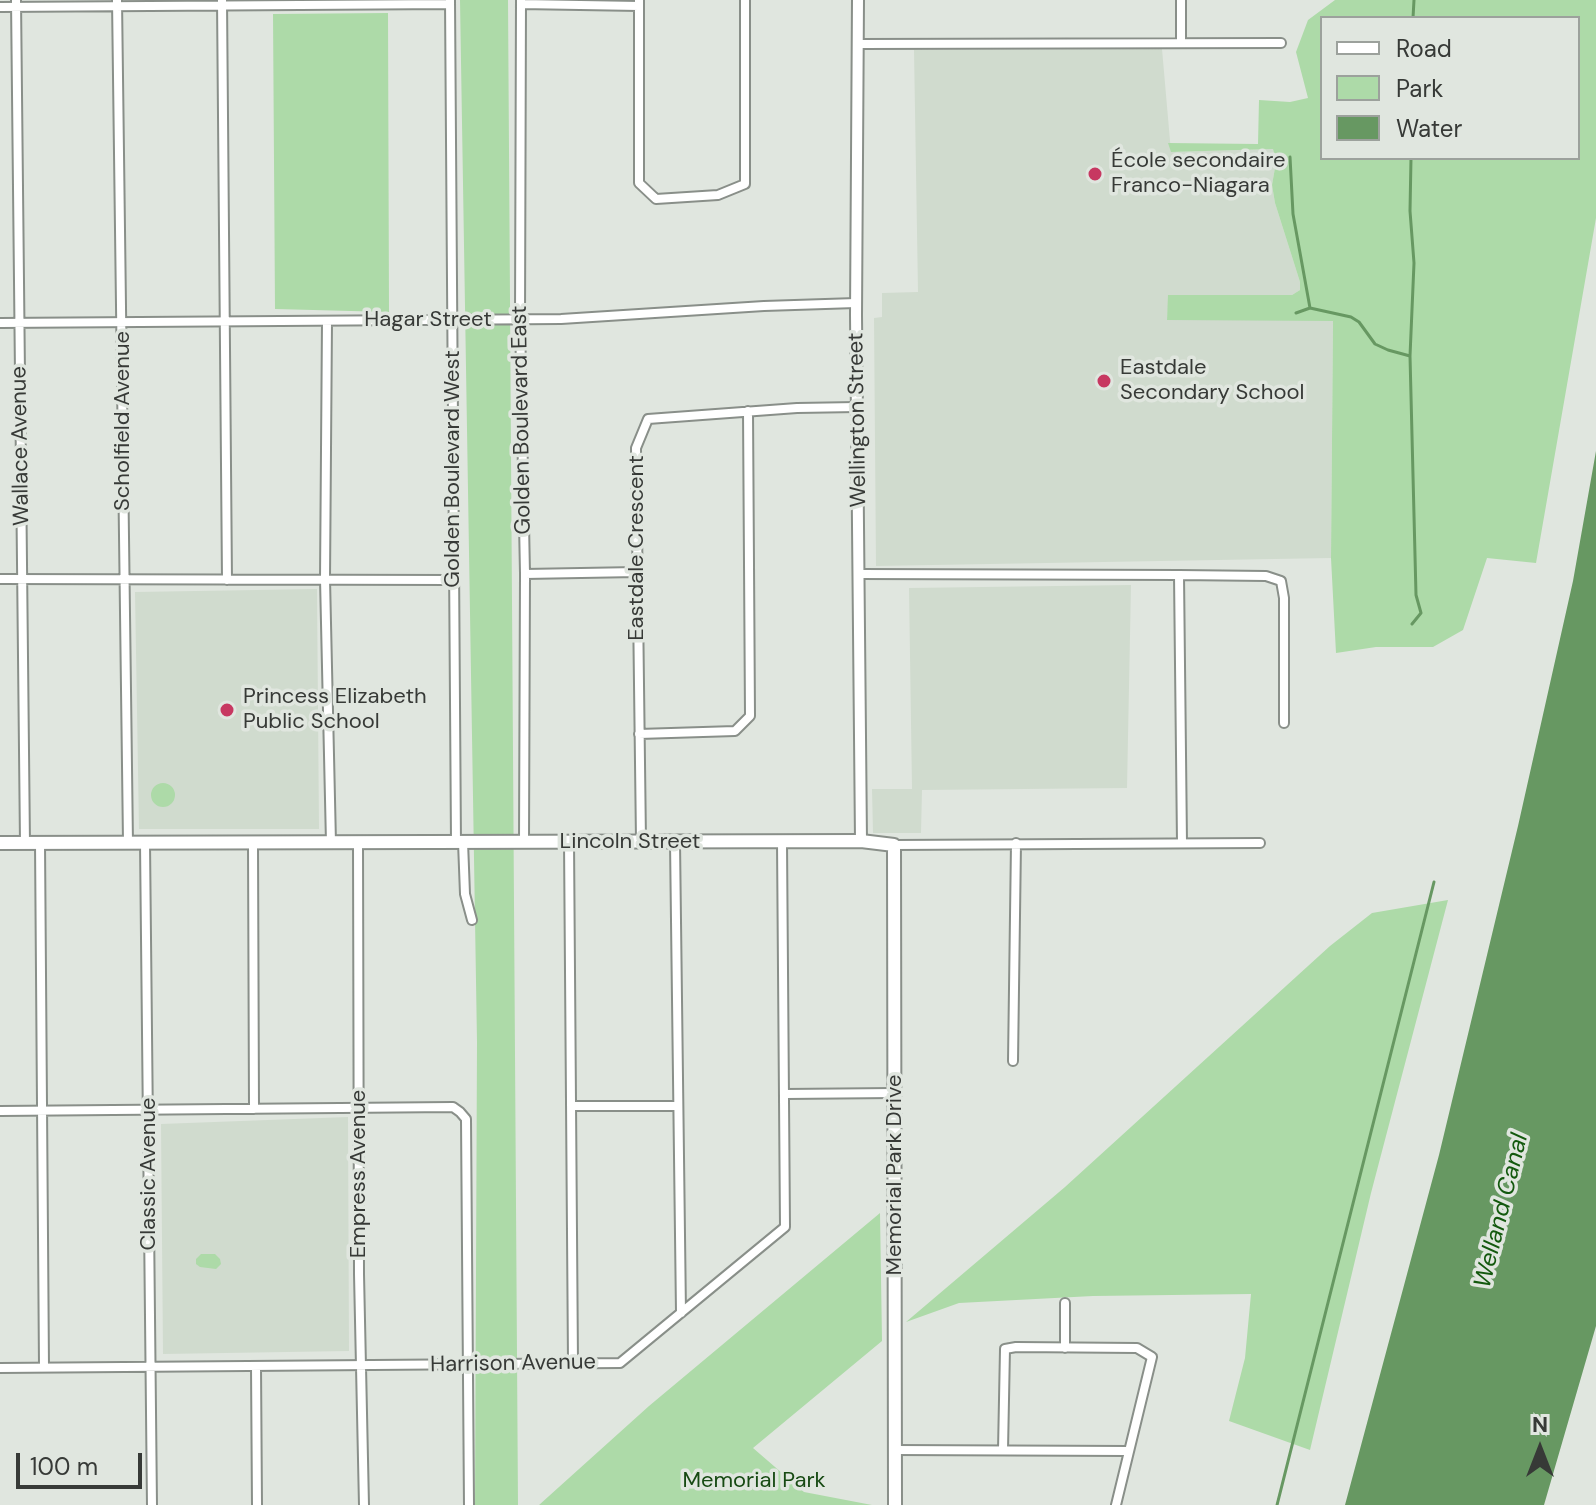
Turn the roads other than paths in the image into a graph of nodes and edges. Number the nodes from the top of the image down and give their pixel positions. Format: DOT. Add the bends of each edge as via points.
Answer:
graph roads {
  1 [pos="745,0"];
  2 [pos="858,0"];
  3 [pos="1181,0"];
  4 [pos="322,2"];
  5 [pos="450,2"];
  6 [pos="521,2"];
  7 [pos="117,3"];
  8 [pos="222,3"];
  9 [pos="639,3"];
  10 [pos="16,4"];
  11 [pos="0,7"];
  12 [pos="1181,42"];
  13 [pos="1281,43"];
  14 [pos="859,44"];
  15 [pos="856,303"];
  16 [pos="453,319"];
  17 [pos="520,319"];
  18 [pos="224,321"];
  19 [pos="327,321"];
  20 [pos="19,322"];
  21 [pos="122,322"];
  22 [pos="0,323"];
  23 [pos="857,407"];
  24 [pos="748,411"];
  25 [pos="637,572"];
  26 [pos="525,574"];
  27 [pos="860,574"];
  28 [pos="1179,575"];
  29 [pos="0,579"];
  30 [pos="22,579"];
  31 [pos="325,579"];
  32 [pos="124,580"];
  33 [pos="227,580"];
  34 [pos="453,580"];
  35 [pos="1284,723"];
  36 [pos="639,734"];
  37 [pos="524,841"];
  38 [pos="569,841"];
  39 [pos="641,841"];
  40 [pos="861,841"];
  41 [pos="128,842"];
  42 [pos="460,842"];
  43 [pos="675,842"];
  44 [pos="782,842"];
  45 [pos="0,843"];
  46 [pos="25,843"];
  47 [pos="40,843"];
  48 [pos="145,843"];
  49 [pos="331,843"];
  50 [pos="358,843"];
  51 [pos="1016,843"];
  52 [pos="1182,843"];
  53 [pos="1260,843"];
  54 [pos="253,844"];
  55 [pos="894,845"];
  56 [pos="472,920"];
  57 [pos="1013,1061"];
  58 [pos="894,1093"];
  59 [pos="785,1094"];
  60 [pos="572,1106"];
  61 [pos="676,1106"];
  62 [pos="359,1108"];
  63 [pos="149,1109"];
  64 [pos="254,1109"];
  65 [pos="43,1110"];
  66 [pos="0,1111"];
  67 [pos="1065,1303"];
  68 [pos="681,1313"];
  69 [pos="1065,1348"];
  70 [pos="573,1363"];
  71 [pos="362,1365"];
  72 [pos="468,1365"];
  73 [pos="256,1366"];
  74 [pos="44,1367"];
  75 [pos="150,1367"];
  76 [pos="0,1368"];
  77 [pos="894,1450"];
  78 [pos="1003,1450"];
  79 [pos="1128,1451"];
  80 [pos="152,1505"];
  81 [pos="257,1505"];
  82 [pos="364,1505"];
  83 [pos="469,1505"];
  84 [pos="895,1505"];
  85 [pos="1116,1505"];
  1 -- 9 [label="street" via="745,184 718,195 656,199 639,183"];
  2 -- 14 [label="street, Wellington Street"];
  3 -- 12 [label="street"];
  4 -- 5 [label="street"];
  4 -- 8 [label="street"];
  5 -- 16 [label="street, Golden Boulevard West"];
  6 -- 9 [label="street"];
  6 -- 17 [label="street, Golden Boulevard East"];
  7 -- 8 [label="street"];
  7 -- 10 [label="street"];
  7 -- 21 [label="street, Scholfield Avenue"];
  8 -- 18 [label="street"];
  10 -- 11 [label="street"];
  10 -- 20 [label="street, Wallace Avenue"];
  12 -- 13 [label="street"];
  12 -- 14 [label="street"];
  14 -- 15 [label="street, Wellington Street"];
  15 -- 17 [label="street, Hagar Street"];
  15 -- 23 [label="street, Wellington Street"];
  16 -- 17 [label="street, Hagar Street"];
  16 -- 19 [label="street, Hagar Street"];
  16 -- 34 [label="street, Golden Boulevard West"];
  17 -- 26 [label="street, Golden Boulevard East"];
  18 -- 19 [label="street, Hagar Street"];
  18 -- 21 [label="street, Hagar Street"];
  18 -- 33 [label="street"];
  19 -- 31 [label="street"];
  20 -- 21 [label="street, Hagar Street"];
  20 -- 22 [label="street, Hagar Street"];
  20 -- 30 [label="street, Wallace Avenue"];
  21 -- 32 [label="street, Scholfield Avenue"];
  23 -- 24 [label="street, Eastdale Crescent"];
  23 -- 27 [label="street, Wellington Street"];
  24 -- 25 [label="street, Eastdale Crescent" via="648,419 636,448"];
  24 -- 36 [label="street" via="750,716 735,731"];
  25 -- 26 [label="street"];
  25 -- 36 [label="street, Eastdale Crescent"];
  26 -- 37 [label="street, Golden Boulevard East"];
  27 -- 28 [label="street"];
  27 -- 40 [label="street, Wellington Street"];
  28 -- 35 [label="street" via="1266,576 1281,581"];
  28 -- 52 [label="street"];
  29 -- 30 [label="street"];
  30 -- 32 [label="street"];
  30 -- 46 [label="street, Wallace Avenue"];
  31 -- 33 [label="street"];
  31 -- 34 [label="street"];
  31 -- 49 [label="street"];
  32 -- 33 [label="street"];
  32 -- 41 [label="street, Scholfield Avenue"];
  34 -- 42 [label="street, Golden Boulevard West"];
  36 -- 39 [label="street, Eastdale Crescent"];
  37 -- 38 [label="main road, Lincoln Street"];
  37 -- 42 [label="main road, Lincoln Street"];
  38 -- 39 [label="main road, Lincoln Street"];
  38 -- 60 [label="street"];
  39 -- 43 [label="main road, Lincoln Street"];
  40 -- 44 [label="main road, Lincoln Street"];
  40 -- 55 [label="main road, Lincoln Street"];
  41 -- 47 [label="main road, Lincoln Street"];
  41 -- 48 [label="main road, Lincoln Street"];
  42 -- 50 [label="main road, Lincoln Street"];
  42 -- 56 [label="street, Golden Boulevard West"];
  43 -- 44 [label="main road, Lincoln Street"];
  43 -- 61 [label="street"];
  44 -- 59 [label="street, Harrison Avenue"];
  45 -- 46 [label="main road, Lincoln Street"];
  46 -- 47 [label="main road, Lincoln Street"];
  47 -- 65 [label="street"];
  48 -- 54 [label="main road, Lincoln Street"];
  48 -- 63 [label="street, Classic Avenue"];
  49 -- 50 [label="main road, Lincoln Street"];
  49 -- 54 [label="main road, Lincoln Street"];
  50 -- 62 [label="street, Empress Avenue"];
  51 -- 52 [label="street, Lincoln Street"];
  51 -- 55 [label="street, Lincoln Street"];
  51 -- 57 [label="street"];
  52 -- 53 [label="street, Lincoln Street"];
  54 -- 64 [label="street"];
  55 -- 58 [label="main road, Memorial Park Drive"];
  58 -- 59 [label="street"];
  58 -- 77 [label="main road, Memorial Park Drive"];
  59 -- 68 [label="street, Harrison Avenue" via="785,1227"];
  60 -- 61 [label="street"];
  60 -- 70 [label="street"];
  61 -- 68 [label="street"];
  62 -- 64 [label="street"];
  62 -- 71 [label="street, Empress Avenue"];
  62 -- 72 [label="street" via="453,1107 466,1119"];
  63 -- 64 [label="street"];
  63 -- 65 [label="street"];
  63 -- 75 [label="street, Classic Avenue"];
  65 -- 66 [label="street"];
  65 -- 74 [label="street"];
  67 -- 69 [label="street"];
  68 -- 70 [label="street, Harrison Avenue" via="620,1363"];
  69 -- 78 [label="street" via="1005,1349"];
  69 -- 79 [label="street" via="1137,1348 1152,1357"];
  70 -- 72 [label="street, Harrison Avenue"];
  71 -- 72 [label="street, Harrison Avenue"];
  71 -- 73 [label="street, Harrison Avenue"];
  71 -- 82 [label="street, Empress Avenue"];
  72 -- 83 [label="street"];
  73 -- 75 [label="street, Harrison Avenue"];
  73 -- 81 [label="street"];
  74 -- 75 [label="street, Harrison Avenue"];
  74 -- 76 [label="street, Harrison Avenue"];
  75 -- 80 [label="street, Classic Avenue"];
  77 -- 78 [label="street"];
  77 -- 84 [label="main road, Memorial Park Drive"];
  78 -- 79 [label="street"];
  79 -- 85 [label="street"];
}
